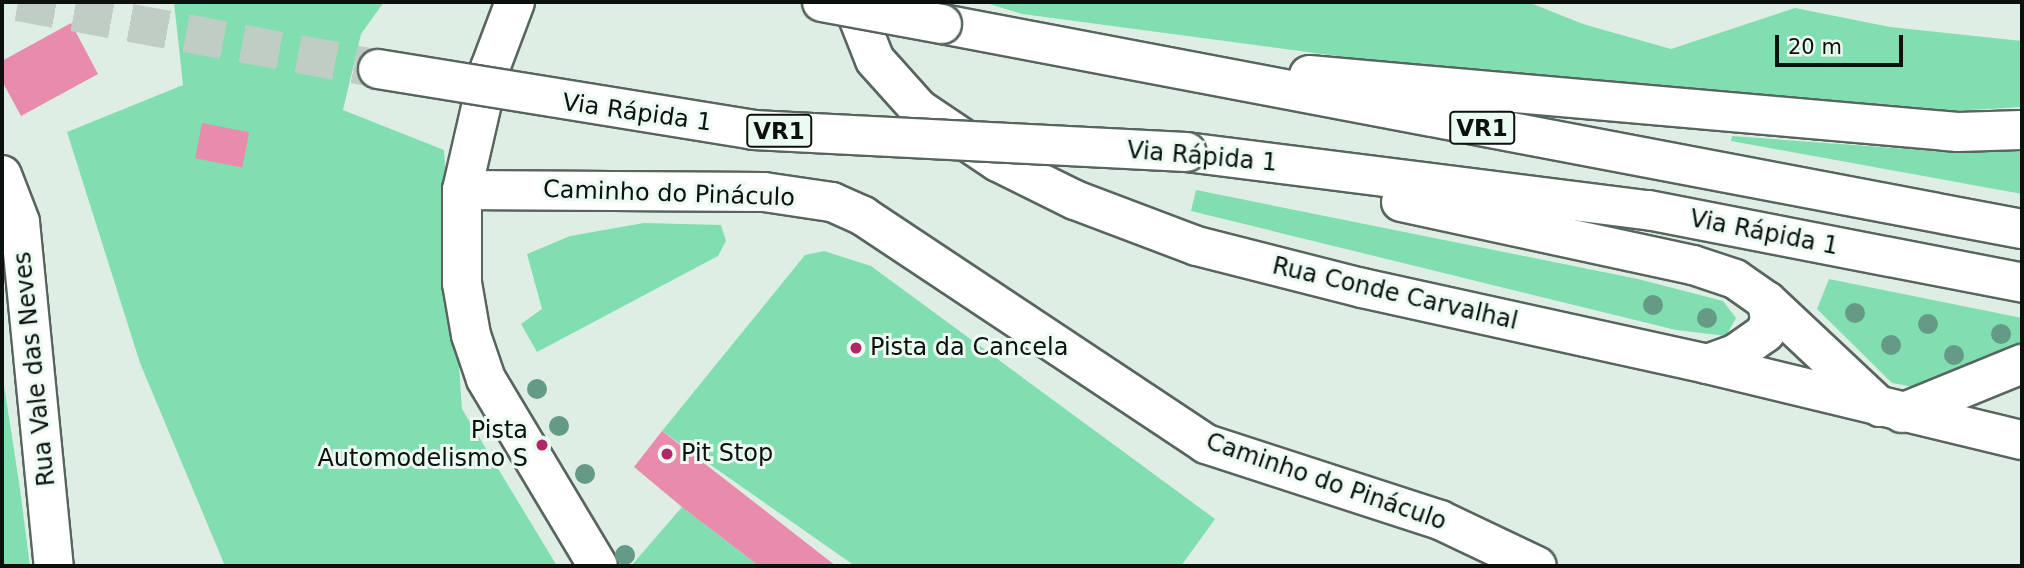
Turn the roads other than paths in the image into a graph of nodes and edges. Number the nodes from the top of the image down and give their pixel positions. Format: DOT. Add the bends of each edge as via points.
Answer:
graph roads {
  1 [pos="515,2"];
  2 [pos="822,2"];
  3 [pos="852,2"];
  4 [pos="378,69"];
  5 [pos="1166,69"];
  6 [pos="2022,130"];
  7 [pos="1203,154"];
  8 [pos="2,175"];
  9 [pos="462,190"];
  10 [pos="2022,229"];
  11 [pos="2022,282"];
  12 [pos="1768,301"];
  13 [pos="1707,364"];
  14 [pos="2022,364"];
  15 [pos="1891,410"];
  16 [pos="2022,440"];
  17 [pos="54,566"];
  18 [pos="598,566"];
  19 [pos="1537,566"];
  1 -- 9 [label="main road" via="489,68"];
  2 -- 5 [label="main road, Via Rápida 1 / VR1, bridge"];
  3 -- 13 [label="main road, Rua Conde Carvalhal" via="875,60 897,89 998,162 1074,200 1210,249 1362,288"];
  4 -- 7 [label="main road, Via Rápida 1 / VR1, bridge" via="753,130"];
  5 -- 6 [label="main road" via="1389,79 1958,132"];
  5 -- 10 [label="main road, Via Rápida 1 / VR1"];
  7 -- 11 [label="main road, Via Rápida 1 / VR1" via="1648,210"];
  7 -- 12 [label="main road" via="1319,184 1693,265 1735,279"];
  8 -- 17 [label="main road, Rua Vale das Neves" via="20,222"];
  9 -- 18 [label="main road" via="462,283 471,335 486,379"];
  9 -- 19 [label="main road, Caminho do Pináculo" via="764,192 832,202 863,216 1206,444 1440,520"];
  12 -- 13 [label="main road" via="1770,320 1765,333 1735,355"];
  12 -- 15 [label="main road"];
  13 -- 15 [label="main road, Rua Conde Carvalhal"];
  14 -- 15 [label="main road"];
  15 -- 16 [label="main road, Rua Conde Carvalhal"];
}
